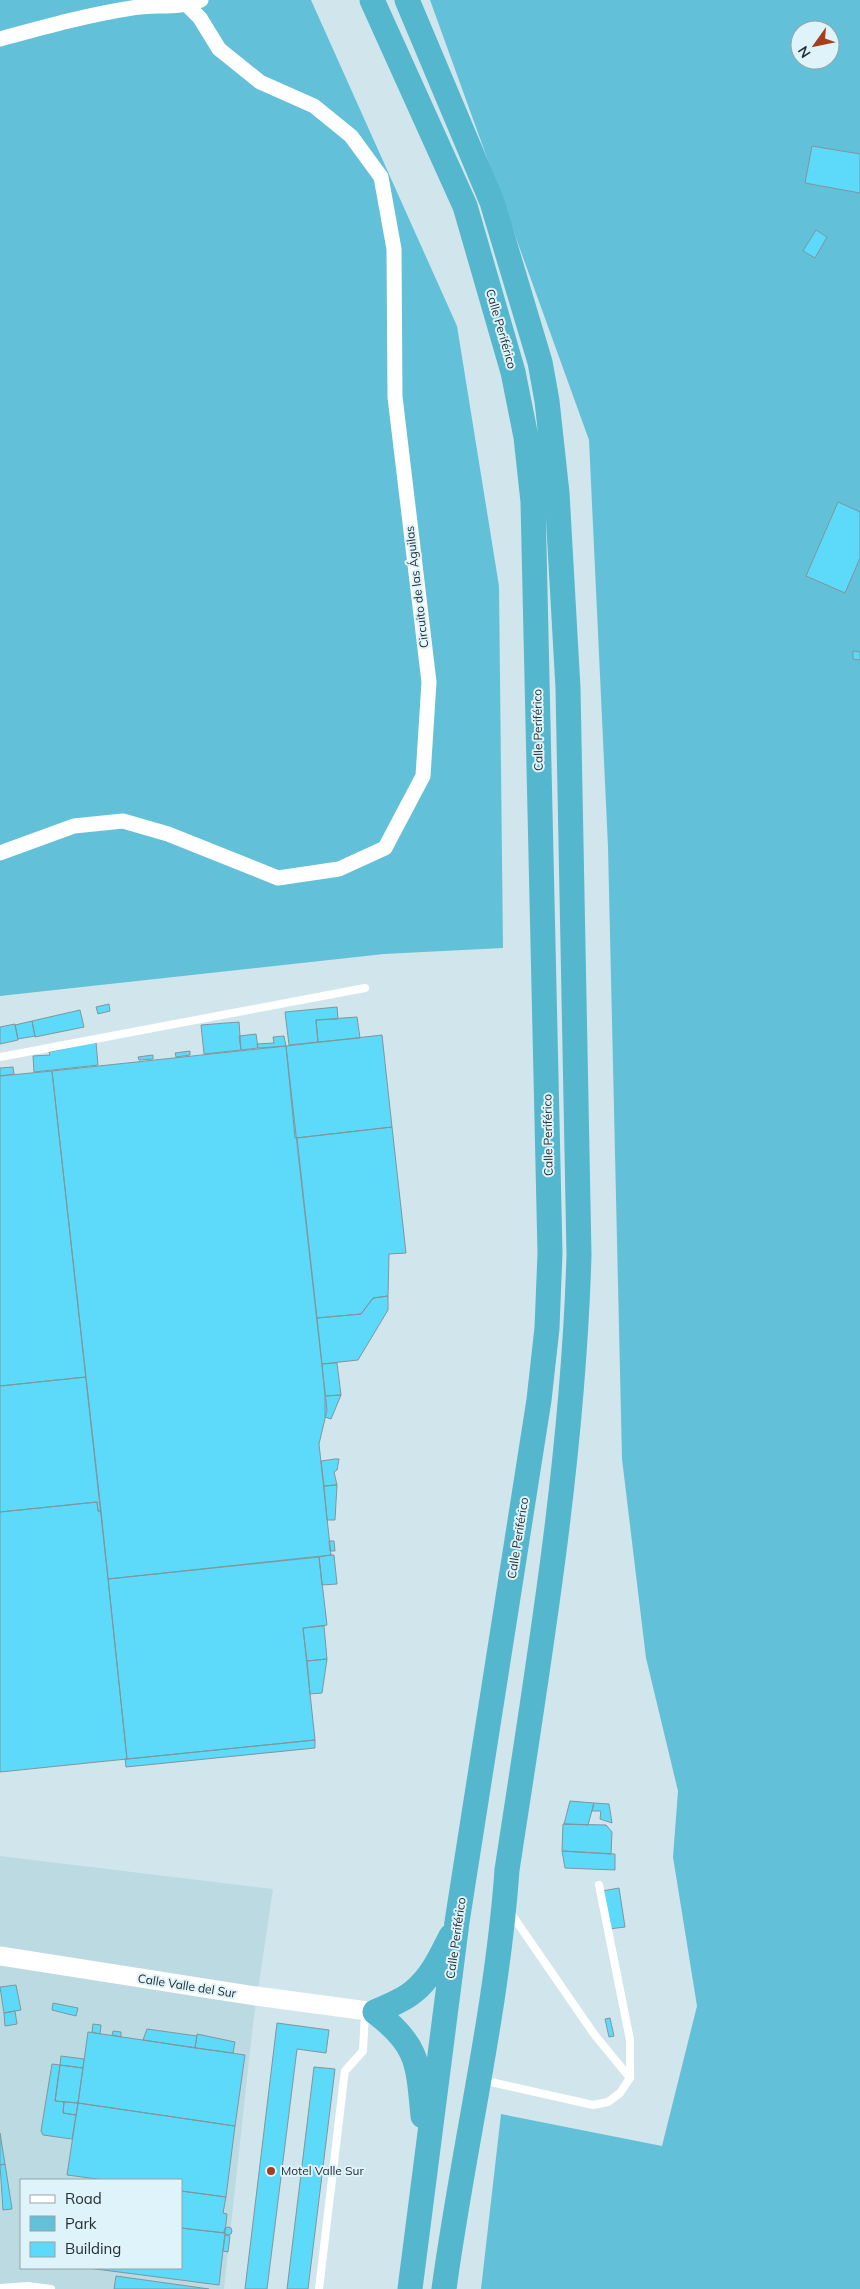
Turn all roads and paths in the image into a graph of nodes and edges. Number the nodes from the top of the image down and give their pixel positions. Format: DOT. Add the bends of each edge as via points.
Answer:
graph roads {
  1 [pos="372,0"];
  2 [pos="407,0"];
  3 [pos="194,3"];
  4 [pos="0,39"];
  5 [pos="0,853"];
  6 [pos="365,988"];
  7 [pos="0,1057"];
  8 [pos="599,1885"];
  9 [pos="504,1904"];
  10 [pos="457,1922"];
  11 [pos="0,1956"];
  12 [pos="370,2011"];
  13 [pos="630,2078"];
  14 [pos="480,2080"];
  15 [pos="429,2153"];
  16 [pos="0,2288"];
  17 [pos="51,2289"];
  18 [pos="319,2289"];
  19 [pos="410,2289"];
  20 [pos="444,2289"];
  1 -- 10 [label="highway, Calle Periférico" via="465,206 513,372 526,437 533,502 550,1252 547,1328 525,1491"];
  2 -- 9 [label="highway" via="492,202 540,362 564,594 579,1245 577,1332 556,1545 506,1870"];
  3 -- 4 [label="street" via="135,7"];
  3 -- 5 [label="street, Circuito de las Águilas" via="219,49 260,82 314,106 351,136 381,177 394,249 395,397 429,682 423,776 385,848 339,869 278,878 168,834 123,821 74,826"];
  6 -- 7 [label="lane"];
  8 -- 13 [label="lane" via="630,2040"];
  9 -- 13 [label="lane" via="594,2034"];
  9 -- 14 [label="highway"];
  10 -- 12 [label="highway" via="442,1956 426,1980 412,1993"];
  10 -- 15 [label="highway, Calle Periférico"];
  11 -- 12 [label="street, Calle Valle del Sur"];
  12 -- 15 [label="highway" via="396,2028 414,2054"];
  12 -- 18 [label="lane" via="362,2051 344,2078"];
  13 -- 14 [label="lane" via="620,2093 608,2102 593,2105"];
  14 -- 20 [label="highway" via="456,2200"];
  15 -- 19 [label="highway, Calle Periférico"];
  16 -- 17 [label="lane" via="28,2286"];
}
